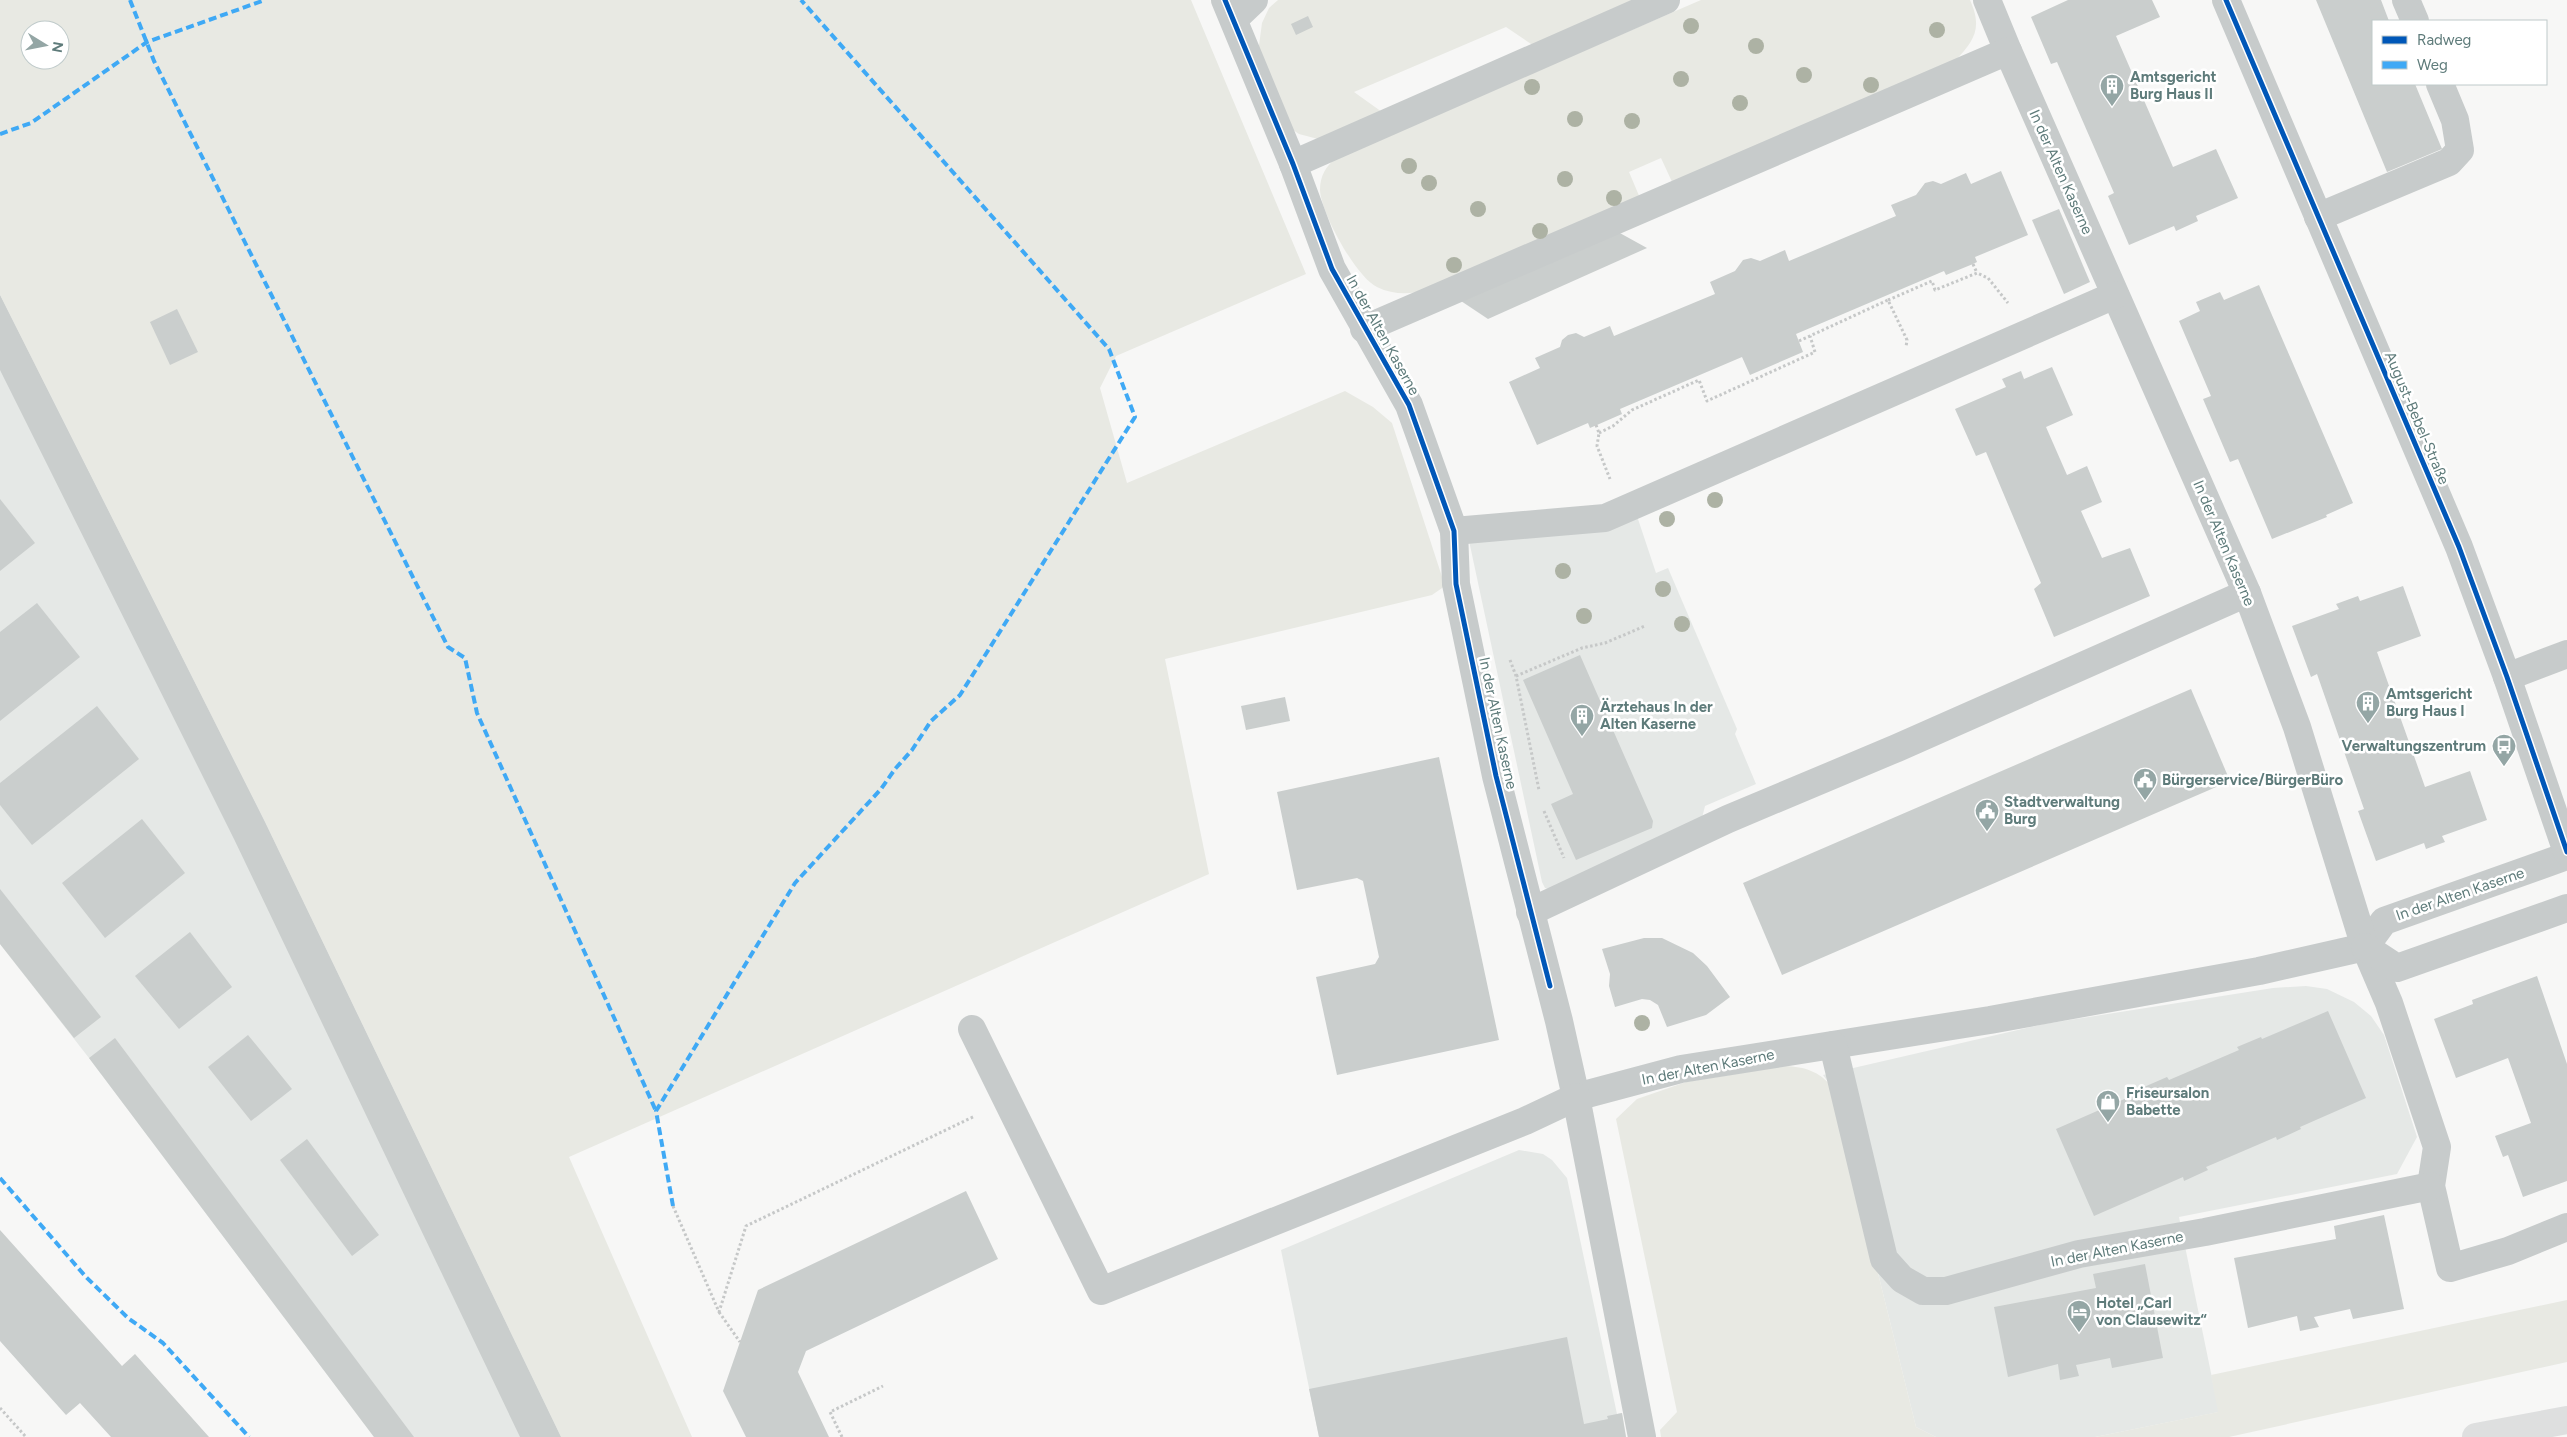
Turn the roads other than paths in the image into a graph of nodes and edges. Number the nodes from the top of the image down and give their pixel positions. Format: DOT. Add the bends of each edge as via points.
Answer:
graph roads {
  1 [pos="1254,0"];
  2 [pos="1666,0"];
  3 [pos="1987,0"];
  4 [pos="2226,0"];
  5 [pos="2406,0"];
  6 [pos="1230,10"];
  7 [pos="2414,20"];
  8 [pos="2008,51"];
  9 [pos="2440,85"];
  10 [pos="1292,164"];
  11 [pos="2318,217"];
  12 [pos="2115,295"];
  13 [pos="1364,329"];
  14 [pos="1454,531"];
  15 [pos="2247,593"];
  16 [pos="2567,654"];
  17 [pos="2507,678"];
  18 [pos="2567,854"];
  19 [pos="2567,908"];
  20 [pos="1530,912"];
  21 [pos="2365,947"];
  22 [pos="972,1029"];
  23 [pos="1833,1045"];
  24 [pos="1576,1097"];
  25 [pos="2431,1186"];
  26 [pos="2567,1227"];
  27 [pos="2567,1420"];
  28 [pos="1642,1437"];
  29 [pos="2476,1437"];
  1 -- 6 [label="street"];
  2 -- 10 [label="street"];
  3 -- 8 [label="street"];
  4 -- 11 [label="street, August-Bebel-Straße"];
  5 -- 7 [label="street"];
  6 -- 10 [label="street, In der Alten Kaserne"];
  8 -- 12 [label="street, In der Alten Kaserne"];
  8 -- 13 [label="street, In der Alten Kaserne"];
  9 -- 11 [label="street" via="2455,120 2460,150 2449,162"];
  10 -- 13 [label="street, In der Alten Kaserne" via="1332,269"];
  11 -- 17 [label="street, August-Bebel-Straße" via="2459,547"];
  12 -- 14 [label="street" via="1605,518"];
  12 -- 15 [label="street, In der Alten Kaserne"];
  13 -- 14 [label="street, In der Alten Kaserne" via="1409,405"];
  14 -- 20 [label="street, In der Alten Kaserne" via="1456,584 1496,776"];
  15 -- 20 [label="street" via="1728,820"];
  15 -- 21 [label="street, In der Alten Kaserne" via="2297,727"];
  16 -- 17 [label="street"];
  17 -- 18 [label="street, August-Bebel-Straße"];
  18 -- 21 [label="street, In der Alten Kaserne" via="2384,921"];
  19 -- 21 [label="street" via="2398,968"];
  20 -- 24 [label="street, In der Alten Kaserne"];
  21 -- 23 [label="street, In der Alten Kaserne" via="2221,978"];
  21 -- 25 [label="street, In der Alten Kaserne" via="2389,1003 2437,1147"];
  22 -- 24 [label="street" via="1101,1291 1525,1121"];
  23 -- 24 [label="street, In der Alten Kaserne" via="1681,1069"];
  23 -- 25 [label="street, In der Alten Kaserne" via="1884,1259 1902,1279 1923,1291 1946,1291 2079,1254"];
  24 -- 28 [label="street"];
  25 -- 26 [label="street, In der Alten Kaserne" via="2450,1268 2508,1251"];
  27 -- 29 [label="main road"];
}
